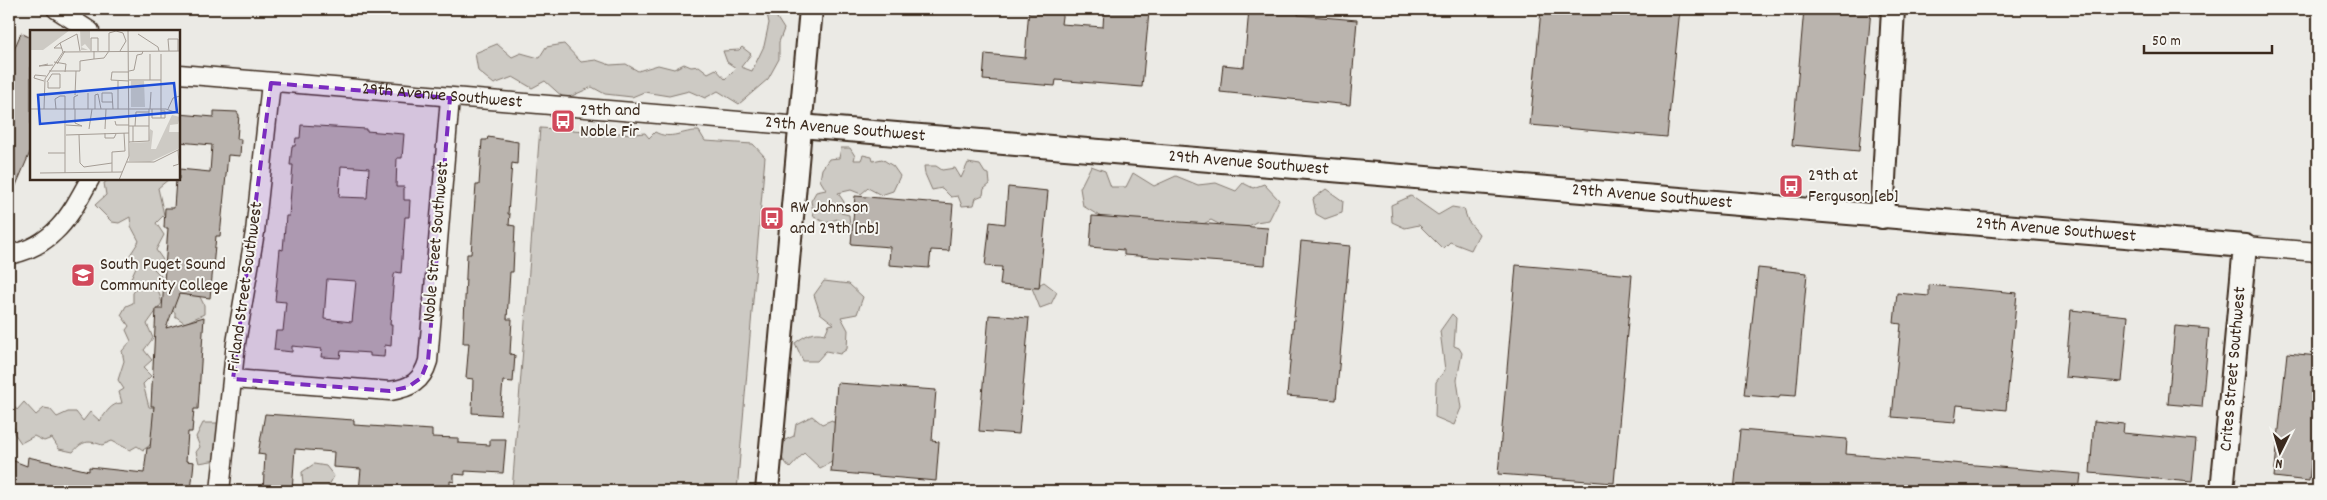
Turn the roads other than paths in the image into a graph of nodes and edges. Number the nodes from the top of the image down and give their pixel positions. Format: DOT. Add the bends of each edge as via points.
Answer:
graph roads {
  1 [pos="56,9"];
  2 [pos="810,9"];
  3 [pos="1893,9"];
  4 [pos="88,30"];
  5 [pos="180,74"];
  6 [pos="271,83"];
  7 [pos="450,98"];
  8 [pos="800,126"];
  9 [pos="89,180"];
  10 [pos="1882,217"];
  11 [pos="2245,246"];
  12 [pos="2318,252"];
  13 [pos="9,255"];
  14 [pos="233,378"];
  15 [pos="220,491"];
  16 [pos="767,491"];
  17 [pos="2222,491"];
  1 -- 4 [label="street"];
  2 -- 8 [label="street"];
  3 -- 10 [label="street"];
  5 -- 6 [label="street, 29th Avenue Southwest"];
  6 -- 7 [label="street, 29th Avenue Southwest"];
  6 -- 14 [label="street, Firland Street Southwest" via="257,215"];
  7 -- 8 [label="street, 29th Avenue Southwest"];
  7 -- 14 [label="street, Noble Street Southwest" via="428,361 421,378 408,387 390,391"];
  8 -- 10 [label="street, 29th Avenue Southwest"];
  8 -- 16 [label="street"];
  9 -- 13 [label="street" via="57,230 45,241"];
  10 -- 11 [label="street, 29th Avenue Southwest"];
  11 -- 12 [label="street, 29th Avenue Southwest"];
  11 -- 17 [label="street, Crites Street Southwest"];
  14 -- 15 [label="street, Firland Street Southwest"];
}
